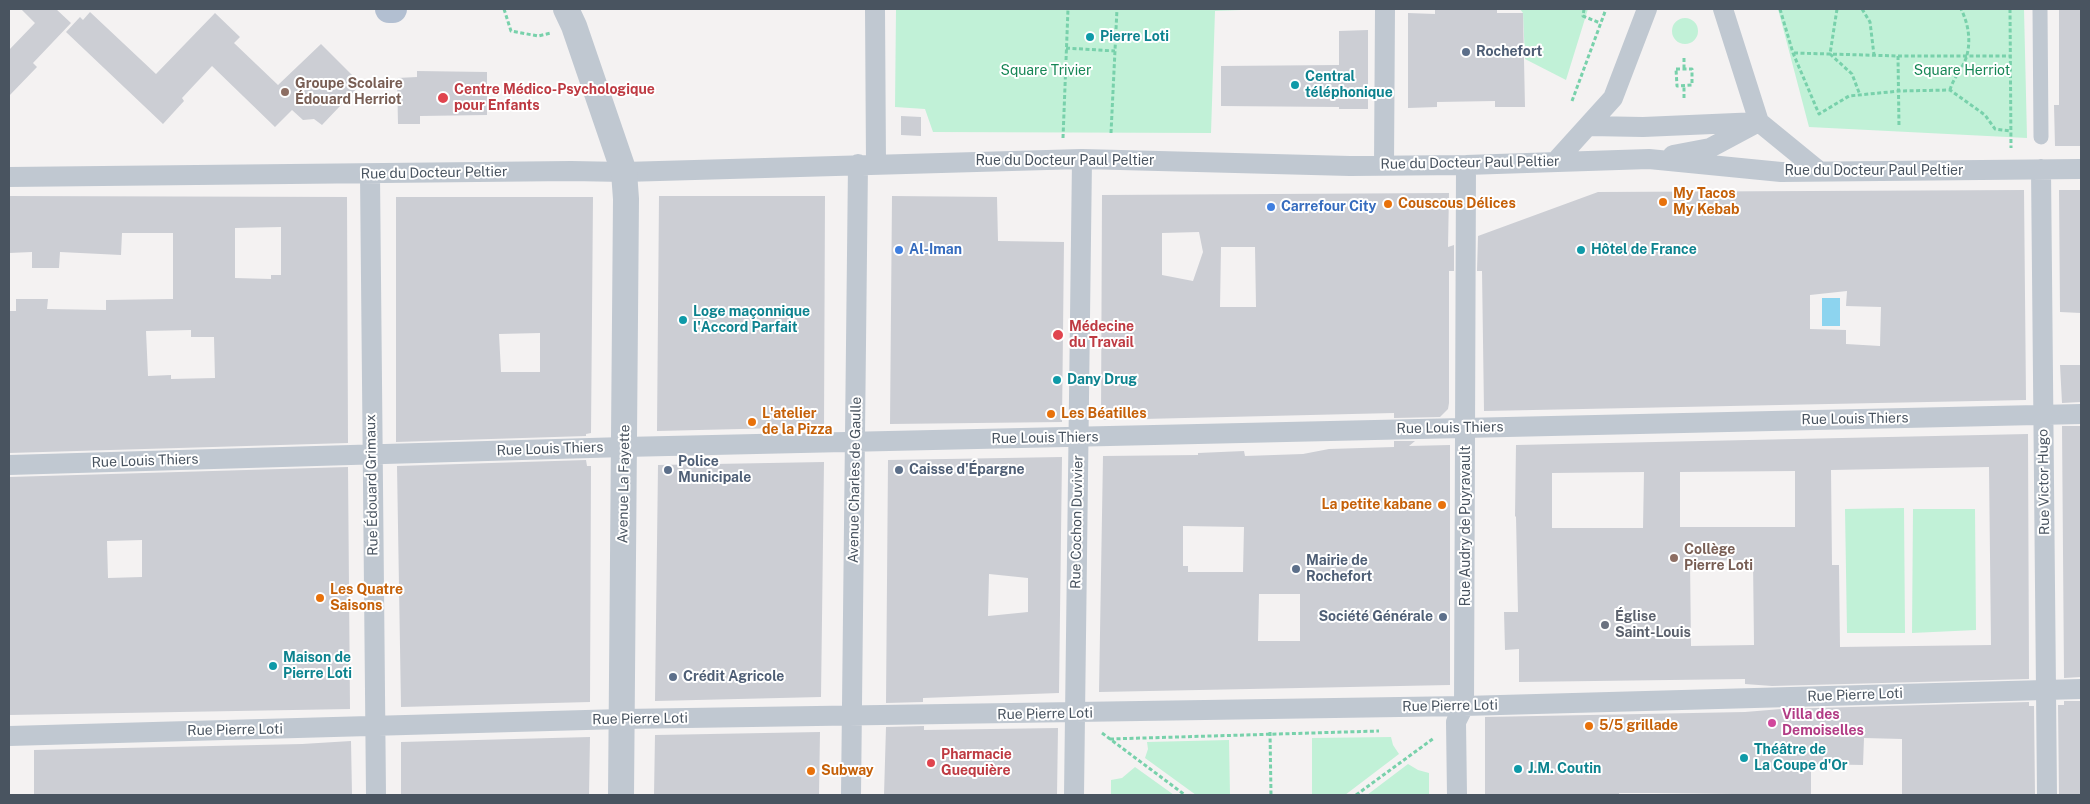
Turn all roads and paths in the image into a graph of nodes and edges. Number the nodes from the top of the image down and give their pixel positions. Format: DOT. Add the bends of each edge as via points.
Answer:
graph roads {
  1 [pos="504,9"];
  2 [pos="875,9"];
  3 [pos="1068,9"];
  4 [pos="1117,9"];
  5 [pos="1385,9"];
  6 [pos="1584,9"];
  7 [pos="1606,9"];
  8 [pos="1647,9"];
  9 [pos="1723,9"];
  10 [pos="1780,9"];
  11 [pos="1837,9"];
  12 [pos="1862,9"];
  13 [pos="1961,9"];
  14 [pos="2010,9"];
  15 [pos="2040,9"];
  16 [pos="570,17"];
  17 [pos="1600,23"];
  18 [pos="1066,48"];
  19 [pos="1115,50"];
  20 [pos="1793,53"];
  21 [pos="1830,54"];
  22 [pos="1874,55"];
  23 [pos="1898,56"];
  24 [pos="1967,56"];
  25 [pos="2011,56"];
  26 [pos="1684,58"];
  27 [pos="1684,69"];
  28 [pos="1684,86"];
  29 [pos="1950,90"];
  30 [pos="1899,91"];
  31 [pos="1860,95"];
  32 [pos="1613,98"];
  33 [pos="1684,98"];
  34 [pos="1572,101"];
  35 [pos="1759,122"];
  36 [pos="1589,126"];
  37 [pos="1626,126"];
  38 [pos="1899,127"];
  39 [pos="2011,131"];
  40 [pos="1063,133"];
  41 [pos="1111,133"];
  42 [pos="2041,137"];
  43 [pos="1082,159"];
  44 [pos="1649,159"];
  45 [pos="1556,161"];
  46 [pos="867,164"];
  47 [pos="1384,165"];
  48 [pos="1466,165"];
  49 [pos="2011,169"];
  50 [pos="2041,169"];
  51 [pos="2081,169"];
  52 [pos="624,172"];
  53 [pos="1819,172"];
  54 [pos="370,174"];
  55 [pos="9,177"];
  56 [pos="2081,414"];
  57 [pos="2044,415"];
  58 [pos="1466,428"];
  59 [pos="1078,437"];
  60 [pos="855,443"];
  61 [pos="624,447"];
  62 [pos="372,454"];
  63 [pos="9,465"];
  64 [pos="2081,689"];
  65 [pos="2046,690"];
  66 [pos="1270,709"];
  67 [pos="1075,713"];
  68 [pos="1102,713"];
  69 [pos="1460,714"];
  70 [pos="852,716"];
  71 [pos="622,719"];
  72 [pos="375,726"];
  73 [pos="1385,731"];
  74 [pos="1270,734"];
  75 [pos="9,736"];
  76 [pos="1110,739"];
  77 [pos="9,745"];
  78 [pos="376,795"];
  79 [pos="621,795"];
  80 [pos="851,795"];
  81 [pos="1074,795"];
  82 [pos="1185,795"];
  83 [pos="1271,795"];
  84 [pos="1356,795"];
  85 [pos="1456,795"];
  86 [pos="2047,795"];
  1 -- 16 [label="path" via="511,31 538,36"];
  2 -- 46 [label="street, Avenue Charles de Gaulle"];
  3 -- 18 [label="path"];
  4 -- 19 [label="path"];
  5 -- 47 [label="street"];
  6 -- 17 [label="path" via="1583,16"];
  7 -- 17 [label="path"];
  8 -- 32 [label="street"];
  9 -- 35 [label="street"];
  10 -- 20 [label="path"];
  11 -- 21 [label="path"];
  12 -- 22 [label="path" via="1870,22"];
  13 -- 24 [label="path" via="1968,24"];
  14 -- 25 [label="path"];
  15 -- 42 [label="street"];
  16 -- 52 [label="street, Avenue La Fayette"];
  17 -- 34 [label="path"];
  18 -- 19 [label="path"];
  18 -- 40 [label="path"];
  19 -- 41 [label="path"];
  20 -- 21 [label="path"];
  20 -- 31 [label="path" via="1819,114 1849,96"];
  21 -- 22 [label="path"];
  21 -- 31 [label="path" via="1852,74"];
  22 -- 23 [label="path"];
  23 -- 24 [label="path"];
  23 -- 30 [label="path"];
  24 -- 25 [label="path"];
  24 -- 29 [label="path"];
  25 -- 39 [label="path"];
  26 -- 27 [label="path"];
  27 -- 28 [label="path" via="1676,70 1677,86"];
  27 -- 28 [label="path" via="1692,69 1692,85"];
  28 -- 33 [label="path"];
  29 -- 30 [label="path"];
  29 -- 39 [label="path" via="1985,114 1996,129"];
  30 -- 31 [label="path"];
  30 -- 38 [label="path"];
  32 -- 36 [label="street"];
  32 -- 37 [label="street"];
  35 -- 37 [label="street"];
  35 -- 44 [label="street" via="1710,148"];
  35 -- 53 [label="street"];
  36 -- 37 [label="street"];
  36 -- 45 [label="street"];
  37 -- 44 [label="street"];
  39 -- 49 [label="path"];
  43 -- 46 [label="street, Rue du Docteur Paul Peltier"];
  43 -- 47 [label="street, Rue du Docteur Paul Peltier"];
  43 -- 59 [label="street, Rue Cochon Duvivier"];
  44 -- 45 [label="street, Rue du Docteur Paul Peltier"];
  44 -- 53 [label="street, Rue du Docteur Paul Peltier" via="1781,172"];
  45 -- 48 [label="street, Rue du Docteur Paul Peltier"];
  46 -- 52 [label="street, Rue du Docteur Peltier"];
  46 -- 60 [label="street, Avenue Charles de Gaulle"];
  47 -- 48 [label="street, Rue du Docteur Paul Peltier"];
  48 -- 58 [label="street, Rue Audry de Puyravault"];
  49 -- 50 [label="street, Rue du Docteur Paul Peltier"];
  49 -- 53 [label="street, Rue du Docteur Paul Peltier"];
  50 -- 51 [label="street, Rue du Docteur Paul Peltier"];
  50 -- 57 [label="street, Rue Victor Hugo"];
  52 -- 54 [label="street, Rue du Docteur Peltier"];
  52 -- 61 [label="street, Avenue La Fayette"];
  54 -- 55 [label="street, Rue du Docteur Peltier"];
  54 -- 62 [label="street, Rue Édouard Grimaux"];
  56 -- 57 [label="street, Rue Louis Thiers"];
  57 -- 58 [label="street, Rue Louis Thiers"];
  57 -- 65 [label="street, Rue Victor Hugo"];
  58 -- 59 [label="street, Rue Louis Thiers"];
  58 -- 69 [label="street, Rue Audry de Puyravault"];
  59 -- 60 [label="street, Rue Louis Thiers"];
  59 -- 67 [label="street, Rue Cochon Duvivier"];
  60 -- 61 [label="street, Rue Louis Thiers"];
  60 -- 70 [label="street, Avenue Charles de Gaulle"];
  61 -- 62 [label="street, Rue Louis Thiers"];
  61 -- 71 [label="street, Avenue La Fayette"];
  62 -- 63 [label="street, Rue Louis Thiers"];
  62 -- 72 [label="street, Rue Édouard Grimaux"];
  64 -- 65 [label="street, Rue Pierre Loti"];
  65 -- 69 [label="street, Rue Pierre Loti"];
  65 -- 86 [label="street, Rue Victor Hugo"];
  66 -- 68 [label="street, Rue Pierre Loti"];
  66 -- 69 [label="street, Rue Pierre Loti"];
  66 -- 74 [label="path"];
  67 -- 68 [label="street, Rue Pierre Loti"];
  67 -- 70 [label="street, Rue Pierre Loti"];
  67 -- 81 [label="street, Rue Cochon Duvivier"];
  68 -- 76 [label="path" via="1101,732"];
  69 -- 84 [label="path"];
  69 -- 85 [label="street, Rue Audry de Puyravault"];
  70 -- 71 [label="street, Rue Pierre Loti"];
  70 -- 80 [label="street, Avenue Charles de Gaulle"];
  71 -- 72 [label="street, Rue Pierre Loti"];
  71 -- 79 [label="street, Avenue La Fayette"];
  72 -- 75 [label="street, Rue Pierre Loti"];
  72 -- 78 [label="street, Rue Édouard Grimaux"];
  73 -- 74 [label="path"];
  74 -- 76 [label="path"];
  74 -- 83 [label="path"];
  75 -- 77 [label="street"];
  76 -- 82 [label="path"];
}
